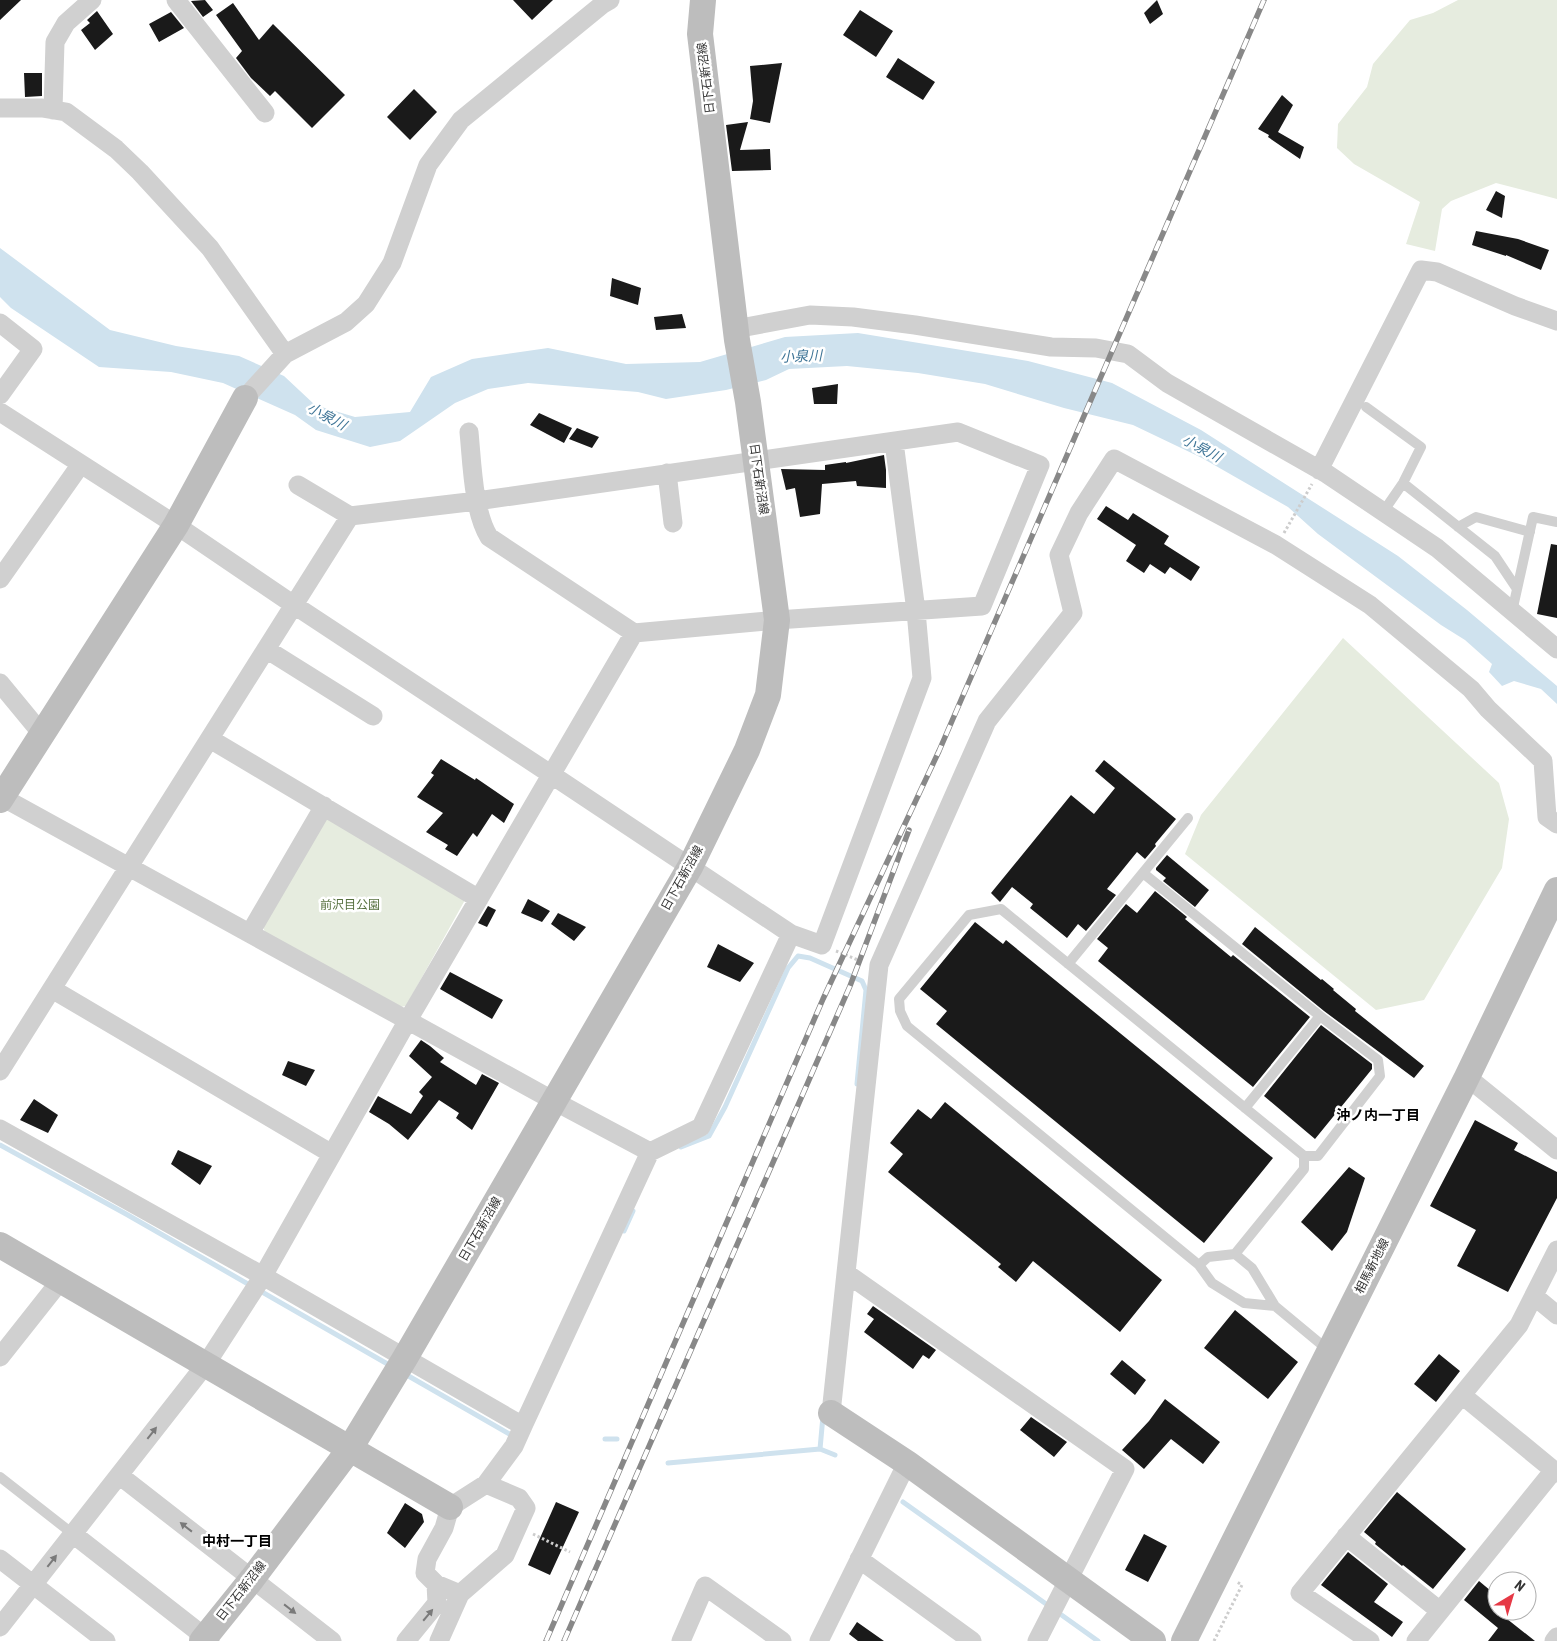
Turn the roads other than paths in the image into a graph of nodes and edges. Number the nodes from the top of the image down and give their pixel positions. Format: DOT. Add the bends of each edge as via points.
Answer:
graph roads {
  1 [pos="92,0"];
  2 [pos="176,0"];
  3 [pos="610,0"];
  4 [pos="702,0"];
  5 [pos="0,108"];
  6 [pos="53,110"];
  7 [pos="265,113"];
  8 [pos="1557,321"];
  9 [pos="0,323"];
  10 [pos="736,334"];
  11 [pos="282,356"];
  12 [pos="0,396"];
  13 [pos="244,398"];
  14 [pos="1366,407"];
  15 [pos="0,412"];
  16 [pos="469,432"];
  17 [pos="894,442"];
  18 [pos="756,460"];
  19 [pos="81,464"];
  20 [pos="1320,470"];
  21 [pos="667,473"];
  22 [pos="1402,483"];
  23 [pos="298,485"];
  24 [pos="477,501"];
  25 [pos="1383,512"];
  26 [pos="350,516"];
  27 [pos="1557,522"];
  28 [pos="673,523"];
  29 [pos="176,525"];
  30 [pos="1458,527"];
  31 [pos="1530,532"];
  32 [pos="0,579"];
  33 [pos="1517,589"];
  34 [pos="294,605"];
  35 [pos="916,611"];
  36 [pos="1512,612"];
  37 [pos="777,620"];
  38 [pos="634,633"];
  39 [pos="266,649"];
  40 [pos="1557,649"];
  41 [pos="0,683"];
  42 [pos="373,716"];
  43 [pos="42,734"];
  44 [pos="210,738"];
  45 [pos="552,775"];
  46 [pos="1,798"];
  47 [pos="324,806"];
  48 [pos="1188,818"];
  49 [pos="1557,824"];
  50 [pos="129,866"];
  51 [pos="690,867"];
  52 [pos="1143,873"];
  53 [pos="1557,890"];
  54 [pos="480,899"];
  55 [pos="250,933"];
  56 [pos="791,934"];
  57 [pos="1068,964"];
  58 [pos="52,989"];
  59 [pos="1320,1016"];
  60 [pos="408,1020"];
  61 [pos="0,1071"];
  62 [pos="1468,1077"];
  63 [pos="554,1101"];
  64 [pos="1245,1108"];
  65 [pos="0,1129"];
  66 [pos="1557,1150"];
  67 [pos="650,1152"];
  68 [pos="332,1154"];
  69 [pos="1304,1156"];
  70 [pos="0,1245"];
  71 [pos="1557,1250"];
  72 [pos="1235,1254"];
  73 [pos="1199,1265"];
  74 [pos="846,1274"];
  75 [pos="61,1280"];
  76 [pos="257,1284"];
  77 [pos="1534,1296"];
  78 [pos="1275,1306"];
  79 [pos="1557,1314"];
  80 [pos="1330,1351"];
  81 [pos="0,1357"];
  82 [pos="206,1364"];
  83 [pos="400,1367"];
  84 [pos="1462,1395"];
  85 [pos="831,1413"];
  86 [pos="523,1426"];
  87 [pos="349,1450"];
  88 [pos="907,1463"];
  89 [pos="1555,1471"];
  90 [pos="119,1475"];
  91 [pos="0,1477"];
  92 [pos="486,1484"];
  93 [pos="450,1507"];
  94 [pos="73,1534"];
  95 [pos="1346,1536"];
  96 [pos="0,1559"];
  97 [pos="859,1560"];
  98 [pos="252,1579"];
  99 [pos="436,1584"];
  100 [pos="33,1585"];
  101 [pos="460,1594"];
  102 [pos="1060,1596"];
  103 [pos="1440,1611"];
  104 [pos="0,1627"];
  105 [pos="1557,1637"];
  106 [pos="206,1640"];
  107 [pos="106,1641"];
  108 [pos="332,1641"];
  109 [pos="406,1641"];
  110 [pos="439,1641"];
  111 [pos="681,1641"];
  112 [pos="782,1641"];
  113 [pos="819,1641"];
  114 [pos="972,1641"];
  115 [pos="1037,1641"];
  116 [pos="1153,1641"];
  117 [pos="1184,1641"];
  118 [pos="1370,1641"];
  119 [pos="1416,1641"];
  120 [pos="1554,1641"];
  1 -- 6 [label="street" via="66,23 55,42"];
  2 -- 7 [label="street"];
  3 -- 11 [label="street" via="462,120 428,165 392,263 366,304 346,322"];
  4 -- 10 [label="main road, 日下石新沼線" via="700,34"];
  5 -- 6 [label="street"];
  6 -- 11 [label="street" via="66,112 116,149 140,172 210,248"];
  8 -- 20 [label="street" via="1437,272 1421,270"];
  9 -- 12 [label="street" via="33,349"];
  10 -- 18 [label="main road, 日下石新沼線"];
  10 -- 20 [label="street" via="810,315 853,317 1051,348 1096,348 1128,354 1167,383"];
  11 -- 13 [label="street"];
  13 -- 29 [label="main road"];
  14 -- 22 [label="lane" via="1421,447"];
  15 -- 19 [label="street"];
  16 -- 24 [label="street"];
  17 -- 18 [label="street"];
  17 -- 35 [label="street"];
  17 -- 35 [label="street" via="958,432 1040,465 982,606"];
  18 -- 21 [label="street"];
  18 -- 37 [label="main road, 日下石新沼線"];
  19 -- 29 [label="street"];
  19 -- 32 [label="street"];
  20 -- 25 [label="street"];
  21 -- 24 [label="street"];
  21 -- 28 [label="street"];
  22 -- 25 [label="lane"];
  22 -- 30 [label="lane"];
  23 -- 26 [label="street"];
  24 -- 26 [label="street"];
  24 -- 38 [label="street" via="482,526 489,537"];
  25 -- 36 [label="street" via="1437,548"];
  26 -- 34 [label="street"];
  27 -- 31 [label="lane" via="1533,517"];
  29 -- 34 [label="street"];
  29 -- 43 [label="main road"];
  30 -- 31 [label="lane" via="1476,517"];
  30 -- 33 [label="lane" via="1494,556"];
  31 -- 33 [label="lane"];
  33 -- 36 [label="lane"];
  34 -- 39 [label="street"];
  34 -- 45 [label="street"];
  35 -- 37 [label="street"];
  35 -- 56 [label="street" via="922,678 822,946"];
  36 -- 40 [label="street"];
  37 -- 38 [label="street"];
  37 -- 51 [label="main road, 日下石新沼線" via="768,695 747,750"];
  38 -- 45 [label="street"];
  39 -- 42 [label="street"];
  39 -- 44 [label="street"];
  41 -- 43 [label="street"];
  43 -- 46 [label="main road"];
  44 -- 47 [label="street"];
  44 -- 50 [label="street"];
  45 -- 51 [label="street"];
  45 -- 54 [label="street"];
  46 -- 50 [label="street"];
  47 -- 54 [label="street"];
  47 -- 55 [label="street"];
  48 -- 52 [label="lane"];
  49 -- 74 [label="street" via="1548,818 1543,761 1471,689 1370,604 1276,545 1114,459 1079,513 1059,555 1073,613 987,722 879,965"];
  50 -- 55 [label="street"];
  50 -- 58 [label="street"];
  51 -- 56 [label="street"];
  51 -- 63 [label="main road, 日下石新沼線"];
  52 -- 57 [label="lane"];
  52 -- 59 [label="lane"];
  53 -- 62 [label="main road, 相馬新地線"];
  54 -- 60 [label="street"];
  55 -- 60 [label="street"];
  56 -- 67 [label="street" via="701,1127"];
  57 -- 64 [label="lane"];
  57 -- 73 [label="lane" via="1001,909 969,915 899,999 900,1011 907,1026"];
  58 -- 61 [label="street"];
  58 -- 68 [label="street"];
  59 -- 64 [label="lane"];
  59 -- 69 [label="lane" via="1378,1060 1380,1076 1318,1156"];
  60 -- 63 [label="street"];
  60 -- 68 [label="street"];
  62 -- 66 [label="street"];
  62 -- 80 [label="main road, 相馬新地線"];
  63 -- 67 [label="street"];
  63 -- 83 [label="main road, 日下石新沼線"];
  64 -- 69 [label="lane"];
  65 -- 76 [label="street"];
  67 -- 86 [label="street"];
  68 -- 76 [label="street"];
  69 -- 72 [label="lane" via="1304,1169"];
  70 -- 75 [label="main road"];
  71 -- 77 [label="street"];
  72 -- 73 [label="lane" via="1208,1256"];
  72 -- 78 [label="lane" via="1252,1268"];
  73 -- 78 [label="lane" via="1212,1283 1244,1303"];
  74 -- 85 [label="street"];
  74 -- 102 [label="street" via="1125,1469"];
  75 -- 81 [label="street"];
  75 -- 82 [label="main road"];
  76 -- 82 [label="street"];
  76 -- 83 [label="street"];
  77 -- 79 [label="street"];
  77 -- 84 [label="street" via="1520,1325"];
  78 -- 80 [label="lane"];
  80 -- 117 [label="main road, 相馬新地線"];
  82 -- 87 [label="main road"];
  90 -- 82 [label="street, one-way"];
  83 -- 86 [label="street"];
  83 -- 87 [label="main road, 日下石新沼線"];
  84 -- 89 [label="street"];
  84 -- 95 [label="street"];
  85 -- 88 [label="main road"];
  86 -- 92 [label="street" via="514,1446"];
  87 -- 93 [label="main road"];
  87 -- 98 [label="main road, 日下石新沼線"];
  88 -- 97 [label="street"];
  88 -- 102 [label="main road"];
  89 -- 103 [label="street"];
  90 -- 94 [label="street"];
  98 -- 90 [label="street, one-way"];
  91 -- 94 [label="lane"];
  92 -- 93 [label="street"];
  92 -- 101 [label="street" via="519,1498 526,1508 505,1555"];
  93 -- 99 [label="street" via="444,1528 427,1559 425,1574"];
  100 -- 94 [label="street, one-way"];
  94 -- 106 [label="street"];
  95 -- 103 [label="street"];
  95 -- 118 [label="street" via="1300,1593"];
  96 -- 100 [label="street"];
  97 -- 113 [label="street"];
  97 -- 114 [label="street"];
  98 -- 106 [label="main road, 日下石新沼線"];
  98 -- 108 [label="street, one-way"];
  99 -- 101 [label="street"];
  109 -- 99 [label="street, one-way" via="437,1603"];
  100 -- 104 [label="street"];
  100 -- 107 [label="street"];
  101 -- 110 [label="street"];
  102 -- 115 [label="street"];
  102 -- 116 [label="main road"];
  103 -- 119 [label="street"];
  105 -- 120 [label="street"];
  111 -- 112 [label="street" via="705,1586"];
}
